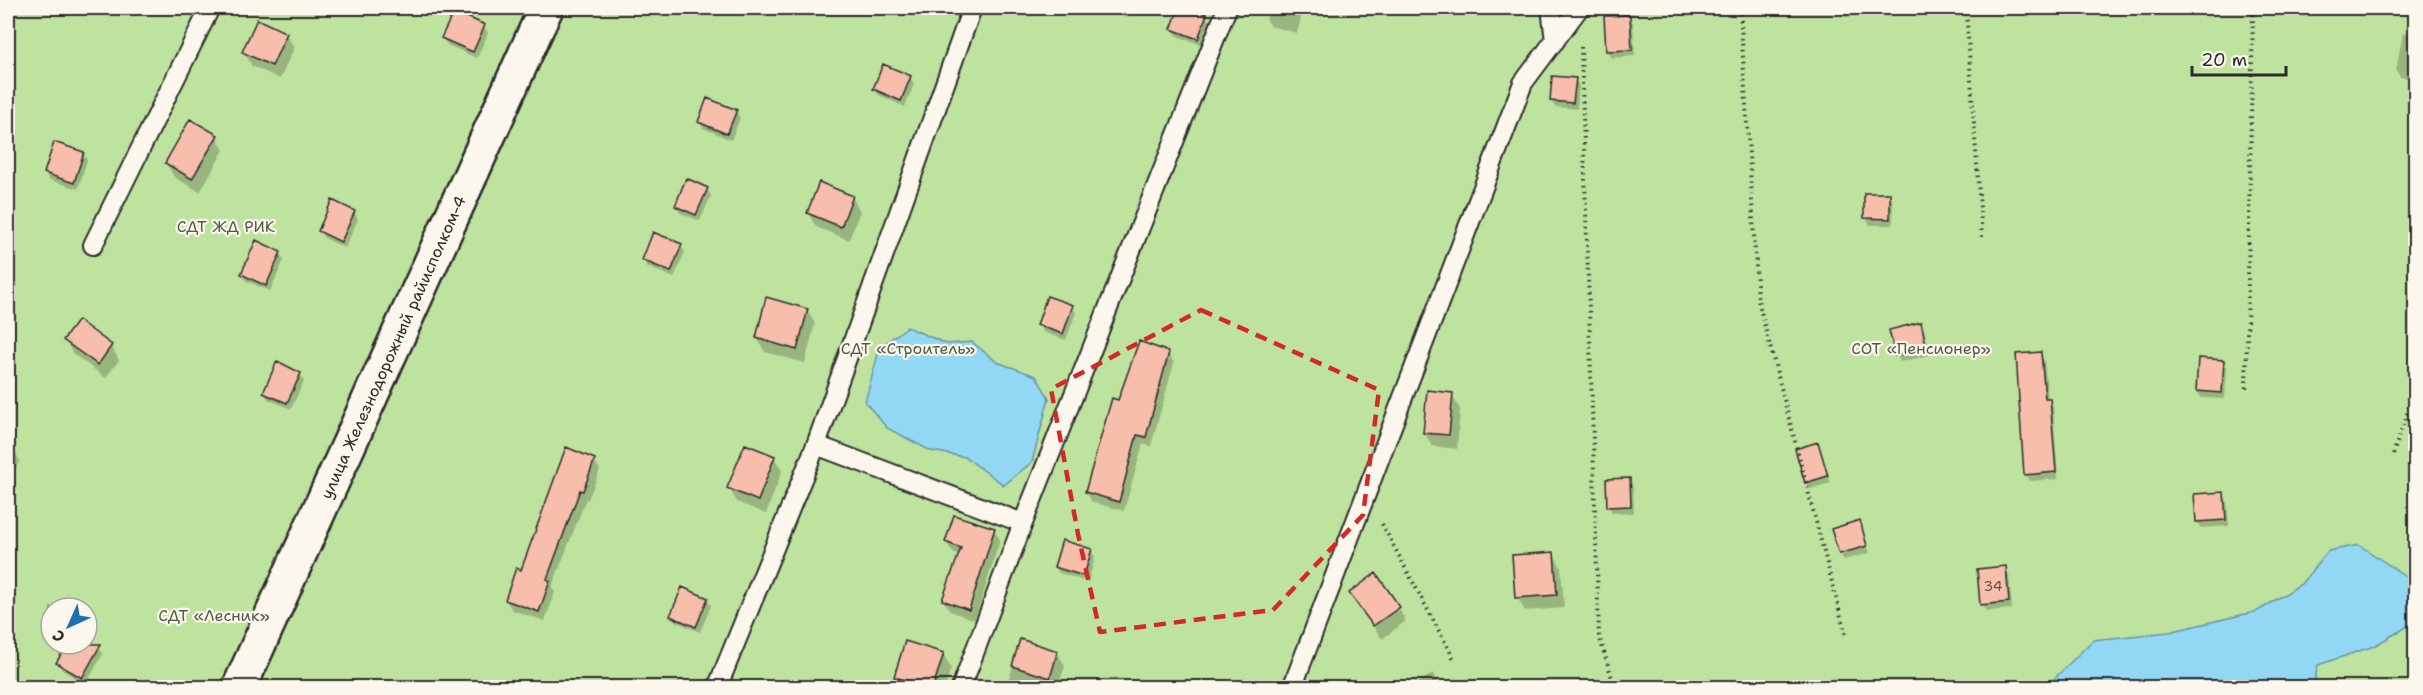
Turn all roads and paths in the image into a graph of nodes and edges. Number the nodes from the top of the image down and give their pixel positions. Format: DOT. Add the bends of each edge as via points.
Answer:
graph roads {
  1 [pos="210,8"];
  2 [pos="546,8"];
  3 [pos="972,8"];
  4 [pos="1227,8"];
  5 [pos="1551,8"];
  6 [pos="1579,8"];
  7 [pos="1740,8"];
  8 [pos="1966,8"];
  9 [pos="2253,8"];
  10 [pos="1554,41"];
  11 [pos="1581,43"];
  12 [pos="1982,237"];
  13 [pos="93,245"];
  14 [pos="2246,388"];
  15 [pos="2415,388"];
  16 [pos="816,445"];
  17 [pos="2394,454"];
  18 [pos="1366,494"];
  19 [pos="1023,523"];
  20 [pos="1846,636"];
  21 [pos="1455,661"];
  22 [pos="239,687"];
  23 [pos="717,687"];
  24 [pos="961,687"];
  25 [pos="1292,687"];
  26 [pos="1615,687"];
  1 -- 13 [label="lane"];
  2 -- 22 [label="street, улица Железнодорожный райисполком-4"];
  3 -- 16 [label="lane"];
  4 -- 19 [label="lane"];
  5 -- 10 [label="lane"];
  6 -- 10 [label="lane"];
  7 -- 20 [label="path" via="1758,300"];
  8 -- 12 [label="path"];
  9 -- 14 [label="path"];
  10 -- 18 [label="lane" via="1522,83"];
  11 -- 26 [label="path" via="1599,636"];
  15 -- 17 [label="path"];
  16 -- 19 [label="lane"];
  16 -- 23 [label="lane"];
  18 -- 21 [label="path"];
  18 -- 25 [label="lane"];
  19 -- 24 [label="lane"];
}
